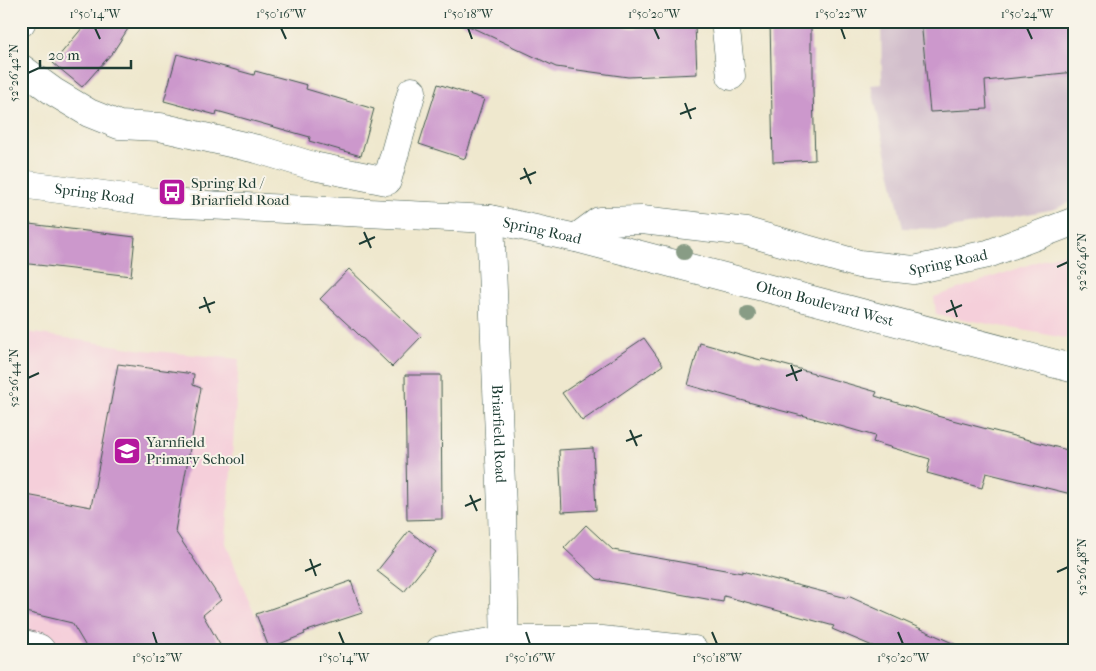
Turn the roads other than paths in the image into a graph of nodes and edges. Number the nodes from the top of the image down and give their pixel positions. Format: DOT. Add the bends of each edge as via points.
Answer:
graph roads {
  1 [pos="726,21"];
  2 [pos="21,68"];
  3 [pos="731,76"];
  4 [pos="412,91"];
  5 [pos="21,184"];
  6 [pos="490,219"];
  7 [pos="1075,221"];
  8 [pos="576,238"];
  9 [pos="1075,369"];
  10 [pos="21,643"];
  11 [pos="504,645"];
  12 [pos="41,650"];
  13 [pos="440,650"];
  14 [pos="694,650"];
  1 -- 3 [label="street"];
  2 -- 4 [label="street" via="88,113 119,125 160,127 249,147 313,166 387,181"];
  5 -- 6 [label="street, Spring Road" via="164,203"];
  6 -- 8 [label="street, Spring Road"];
  6 -- 11 [label="street, Briarfield Road" via="502,508"];
  7 -- 8 [label="street, Spring Road" via="988,254 914,270 859,264 747,232 642,220 599,221"];
  8 -- 9 [label="street, Olton Boulevard West"];
  10 -- 12 [label="street"];
  11 -- 13 [label="street"];
  11 -- 14 [label="street" via="602,640"];
}
